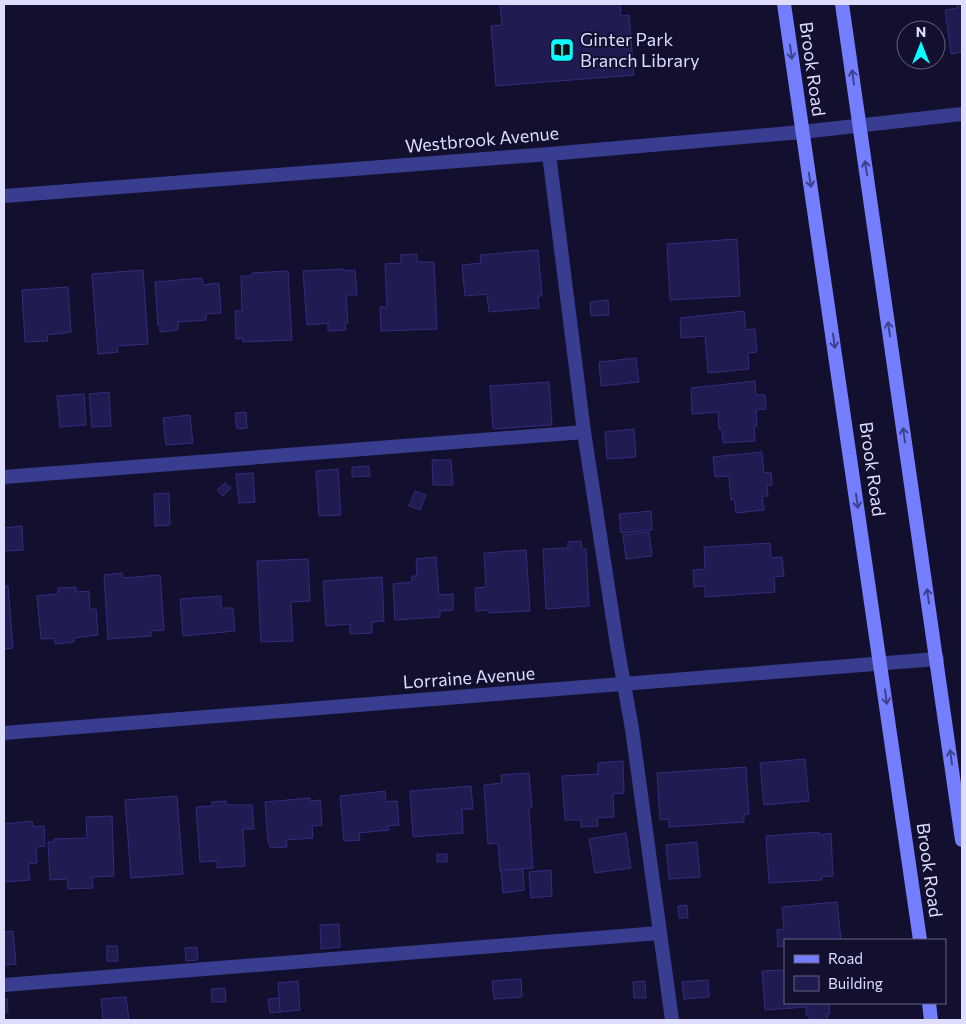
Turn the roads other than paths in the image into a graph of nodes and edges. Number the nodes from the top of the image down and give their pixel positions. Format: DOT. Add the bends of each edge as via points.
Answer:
graph roads {
  1 [pos="784,4"];
  2 [pos="842,4"];
  3 [pos="962,114"];
  4 [pos="860,126"];
  5 [pos="802,132"];
  6 [pos="549,154"];
  7 [pos="4,196"];
  8 [pos="584,432"];
  9 [pos="4,477"];
  10 [pos="937,659"];
  11 [pos="881,664"];
  12 [pos="624,684"];
  13 [pos="4,733"];
  14 [pos="962,840"];
  15 [pos="659,933"];
  16 [pos="920,939"];
  17 [pos="4,984"];
  18 [pos="929,1004"];
  19 [pos="672,1020"];
  20 [pos="931,1020"];
  1 -- 5 [label="main road, Brook Road, one-way"];
  4 -- 2 [label="main road, Brook Road, one-way"];
  3 -- 4 [label="street, Westbrook Avenue"];
  4 -- 5 [label="street, Westbrook Avenue"];
  10 -- 4 [label="main road, Brook Road, one-way"];
  5 -- 6 [label="street, Westbrook Avenue"];
  5 -- 11 [label="main road, Brook Road, one-way"];
  6 -- 7 [label="street, Westbrook Avenue"];
  6 -- 8 [label="street"];
  8 -- 9 [label="street"];
  8 -- 12 [label="street"];
  10 -- 11 [label="street, Lorraine Avenue"];
  14 -- 10 [label="main road, Brook Road, one-way"];
  11 -- 12 [label="street, Lorraine Avenue"];
  11 -- 16 [label="main road, Brook Road, one-way"];
  12 -- 13 [label="street, Lorraine Avenue"];
  12 -- 15 [label="street"];
  15 -- 17 [label="street"];
  15 -- 19 [label="street"];
  18 -- 20 [label="main road"];
}
